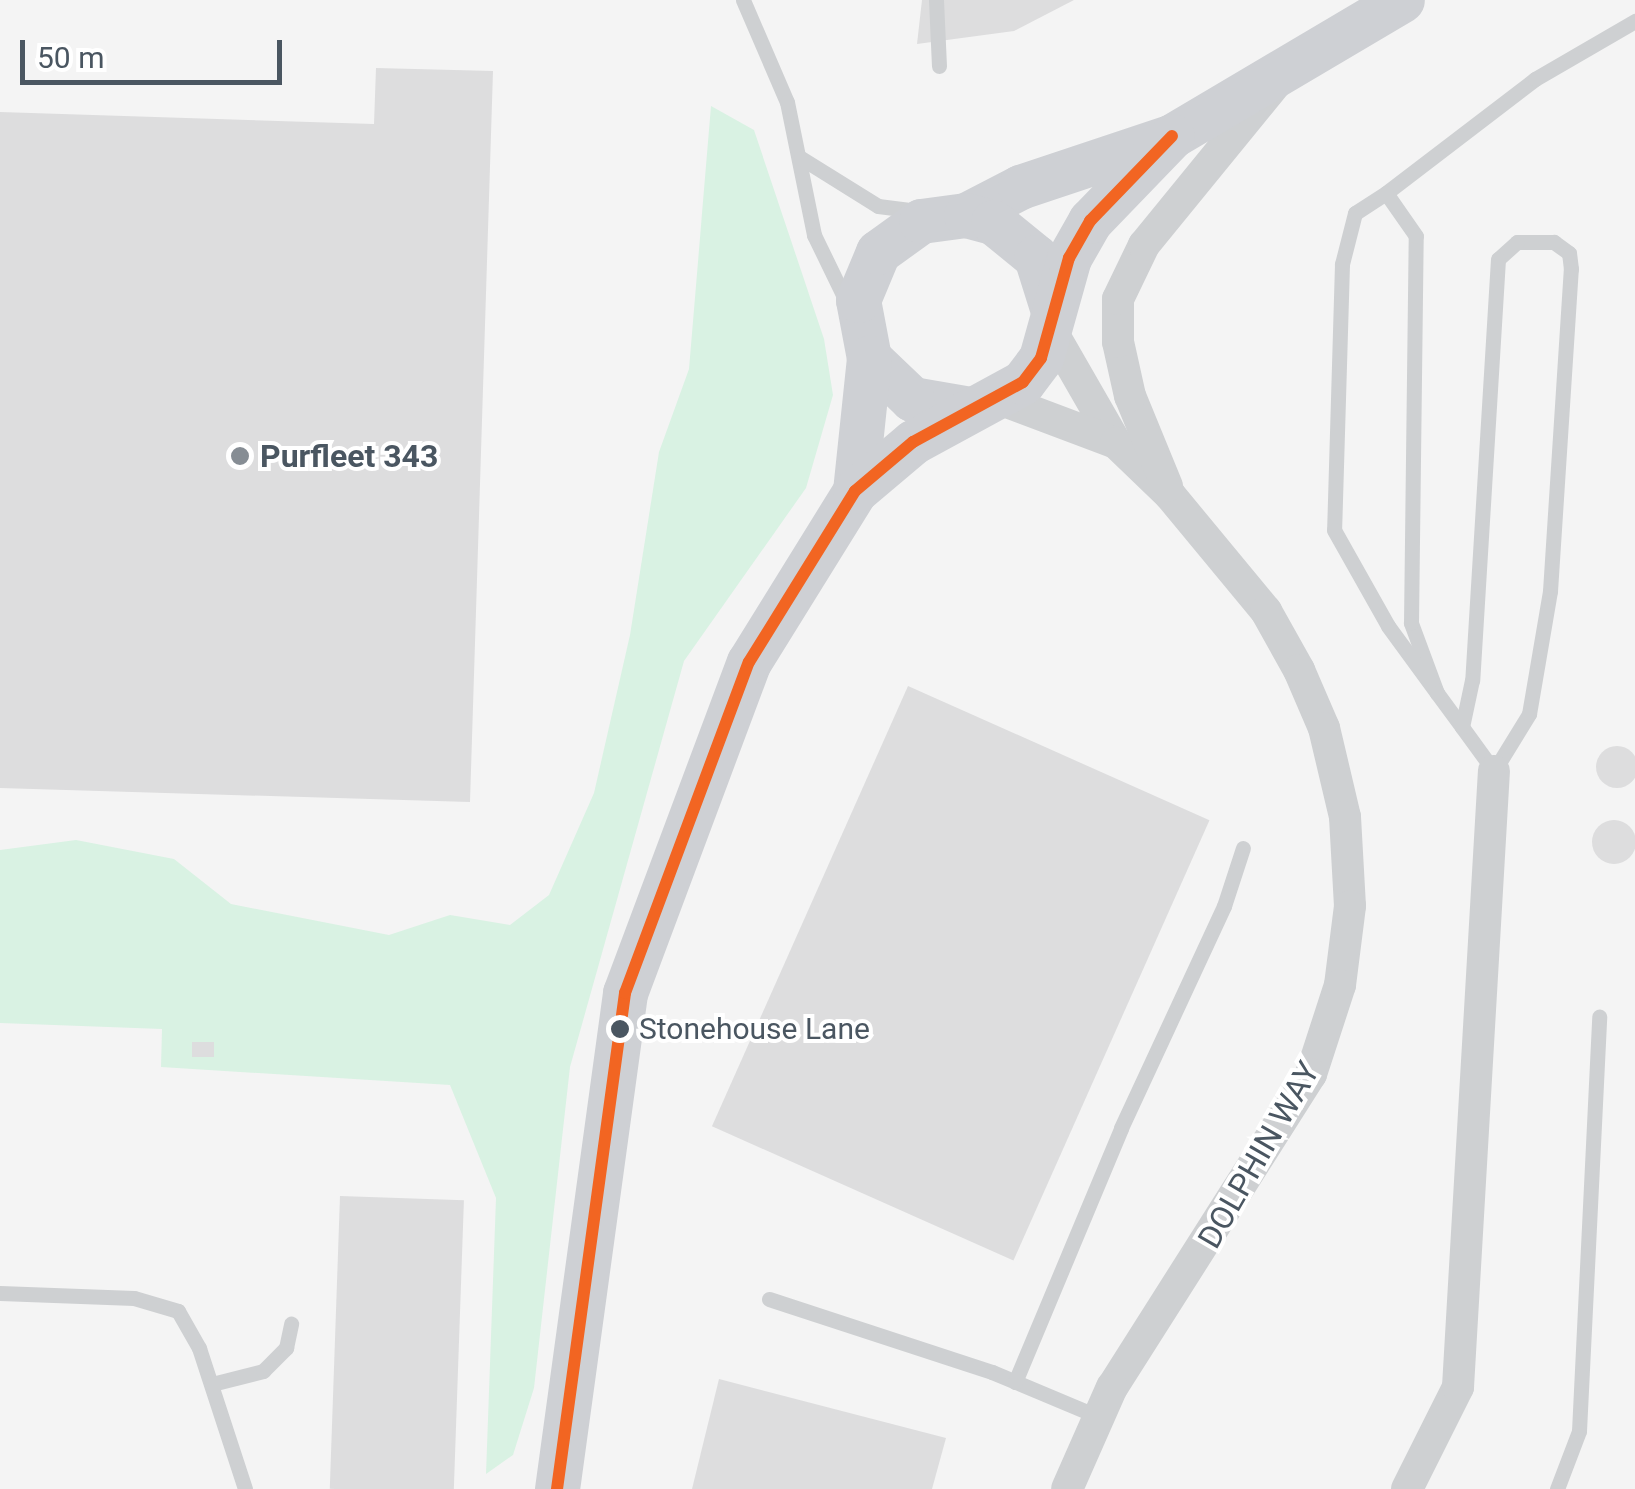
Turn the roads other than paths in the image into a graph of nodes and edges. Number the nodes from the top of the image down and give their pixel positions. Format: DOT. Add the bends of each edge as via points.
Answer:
graph roads {
  1 [pos="742,0"];
  2 [pos="936,0"];
  3 [pos="1402,0"];
  4 [pos="1635,22"];
  5 [pos="939,66"];
  6 [pos="1290,67"];
  7 [pos="1172,136"];
  8 [pos="801,158"];
  9 [pos="1386,193"];
  10 [pos="956,215"];
  11 [pos="1052,320"];
  12 [pos="864,342"];
  13 [pos="984,404"];
  14 [pos="1116,443"];
  15 [pos="856,492"];
  16 [pos="1170,495"];
  17 [pos="1437,693"];
  18 [pos="1462,727"];
  19 [pos="1494,771"];
  20 [pos="1243,848"];
  21 [pos="1599,1016"];
  22 [pos="0,1293"];
  23 [pos="769,1299"];
  24 [pos="291,1324"];
  25 [pos="1014,1382"];
  26 [pos="212,1384"];
  27 [pos="1100,1416"];
  28 [pos="245,1489"];
  29 [pos="558,1489"];
  30 [pos="1067,1489"];
  31 [pos="1407,1489"];
  32 [pos="1558,1489"];
  1 -- 8 [label="lane" via="787,102"];
  2 -- 5 [label="lane"];
  3 -- 6 [label="street"];
  4 -- 9 [label="lane" via="1535,79"];
  6 -- 7 [label="street"];
  6 -- 16 [label="street" via="1157,228 1123,283 1116,316 1123,364"];
  7 -- 10 [label="street"];
  7 -- 11 [label="street" via="1090,221 1069,258"];
  8 -- 10 [label="lane" via="878,206"];
  8 -- 12 [label="lane" via="814,235"];
  9 -- 17 [label="lane" via="1416,236 1411,623"];
  9 -- 17 [label="lane" via="1355,212 1342,264 1334,530 1388,626"];
  10 -- 11 [label="street" via="1018,237 1048,283"];
  10 -- 12 [label="street" via="897,233 878,252 858,300"];
  11 -- 13 [label="street" via="1041,358"];
  11 -- 14 [label="street, DOLPHIN WAY"];
  12 -- 13 [label="street" via="912,399"];
  12 -- 15 [label="street"];
  13 -- 14 [label="street, DOLPHIN WAY"];
  13 -- 15 [label="street" via="913,442"];
  14 -- 16 [label="street, DOLPHIN WAY"];
  15 -- 29 [label="street" via="749,662 625,993"];
  16 -- 27 [label="street, DOLPHIN WAY" via="1266,611 1300,670 1324,728 1345,817 1350,906 1340,986 1311,1074"];
  17 -- 18 [label="lane"];
  18 -- 19 [label="lane"];
  18 -- 19 [label="lane" via="1472,680 1498,258 1516,242 1554,242 1568,253 1571,268 1550,591 1529,714"];
  19 -- 31 [label="street" via="1458,1387"];
  20 -- 25 [label="lane" via="1224,906"];
  21 -- 32 [label="lane" via="1579,1431"];
  22 -- 26 [label="lane" via="164,1304 188,1324"];
  23 -- 25 [label="lane"];
  24 -- 26 [label="lane" via="286,1348 263,1371"];
  25 -- 27 [label="lane"];
  26 -- 28 [label="lane"];
  27 -- 30 [label="street, DOLPHIN WAY"];
}
